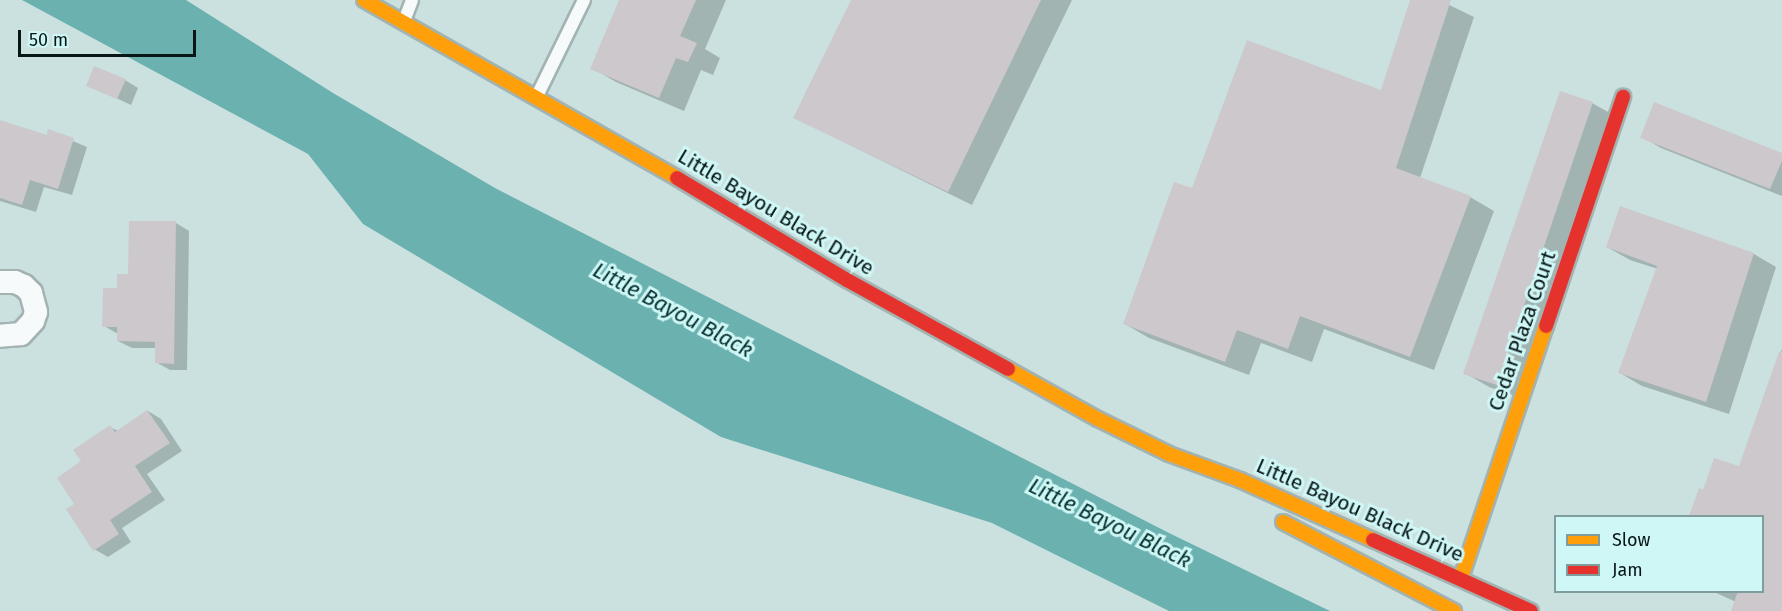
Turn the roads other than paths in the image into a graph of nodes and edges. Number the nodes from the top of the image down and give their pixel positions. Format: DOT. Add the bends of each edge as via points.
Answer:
graph roads {
  1 [pos="364,0"];
  2 [pos="412,0"];
  3 [pos="584,0"];
  4 [pos="403,22"];
  5 [pos="537,97"];
  6 [pos="1623,97"];
  7 [pos="0,282"];
  8 [pos="0,336"];
  9 [pos="1169,454"];
  10 [pos="1213,485"];
  11 [pos="1275,518"];
  12 [pos="1461,578"];
  13 [pos="1454,611"];
  14 [pos="1531,611"];
  1 -- 4 [label="main road, Little Bayou Black Drive"];
  2 -- 4 [label="lane"];
  3 -- 5 [label="lane"];
  4 -- 5 [label="main road, Little Bayou Black Drive"];
  5 -- 9 [label="main road, Little Bayou Black Drive" via="858,286"];
  6 -- 12 [label="main road, Cedar Plaza Court"];
  7 -- 8 [label="street" via="24,286 35,302 36,312 21,334"];
  9 -- 10 [label="main road, Little Bayou Black Drive"];
  9 -- 12 [label="main road, Little Bayou Black Drive" via="1239,480"];
  11 -- 13 [label="main road, Little Bayou Black Drive"];
  12 -- 14 [label="main road, Little Bayou Black Drive"];
}
